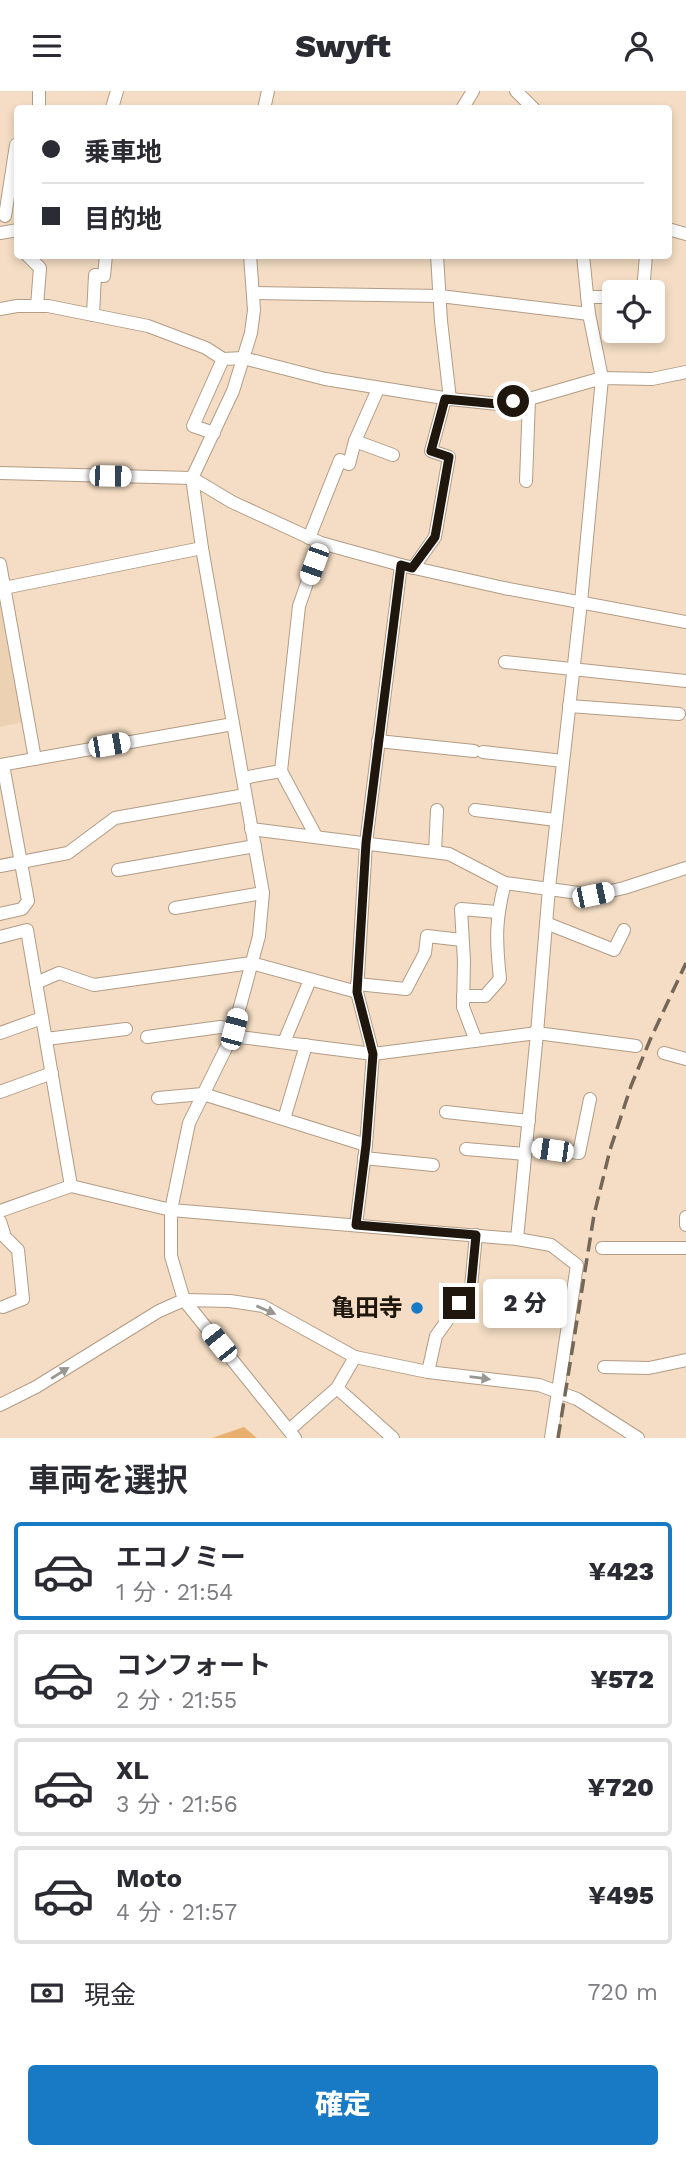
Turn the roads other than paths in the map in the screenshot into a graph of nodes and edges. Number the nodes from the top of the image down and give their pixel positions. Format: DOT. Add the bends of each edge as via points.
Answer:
graph roads {
  1 [pos="516,91"];
  2 [pos="530,105"];
  3 [pos="14,183"];
  4 [pos="12,221"];
  5 [pos="0,233"];
  6 [pos="31,259"];
  7 [pos="106,259"];
  8 [pos="250,259"];
  9 [pos="438,259"];
  10 [pos="583,259"];
  11 [pos="646,259"];
  12 [pos="644,280"];
  13 [pos="253,293"];
  14 [pos="440,296"];
  15 [pos="602,296"];
  16 [pos="587,297"];
  17 [pos="37,306"];
  18 [pos="0,309"];
  19 [pos="589,314"];
  20 [pos="93,315"];
  21 [pos="243,358"];
  22 [pos="223,359"];
  23 [pos="686,372"];
  24 [pos="602,378"];
  25 [pos="379,389"];
  26 [pos="447,399"];
  27 [pos="529,399"];
  28 [pos="214,433"];
  29 [pos="355,441"];
  30 [pos="393,455"];
  31 [pos="0,473"];
  32 [pos="192,478"];
  33 [pos="526,481"];
  34 [pos="309,538"];
  35 [pos="321,543"];
  36 [pos="202,548"];
  37 [pos="0,564"];
  38 [pos="407,566"];
  39 [pos="4,588"];
  40 [pos="582,602"];
  41 [pos="686,622"];
  42 [pos="505,662"];
  43 [pos="574,670"];
  44 [pos="686,681"];
  45 [pos="569,706"];
  46 [pos="679,715"];
  47 [pos="233,724"];
  48 [pos="378,741"];
  49 [pos="35,759"];
  50 [pos="563,761"];
  51 [pos="2,765"];
  52 [pos="281,771"];
  53 [pos="243,778"];
  54 [pos="246,795"];
  55 [pos="438,810"];
  56 [pos="475,810"];
  57 [pos="556,820"];
  58 [pos="251,829"];
  59 [pos="316,836"];
  60 [pos="366,843"];
  61 [pos="254,846"];
  62 [pos="435,852"];
  63 [pos="20,862"];
  64 [pos="0,866"];
  65 [pos="686,868"];
  66 [pos="118,870"];
  67 [pos="505,883"];
  68 [pos="548,888"];
  69 [pos="263,893"];
  70 [pos="175,908"];
  71 [pos="497,912"];
  72 [pos="0,914"];
  73 [pos="546,923"];
  74 [pos="624,930"];
  75 [pos="0,937"];
  76 [pos="463,940"];
  77 [pos="251,963"];
  78 [pos="310,980"];
  79 [pos="36,982"];
  80 [pos="357,988"];
  81 [pos="463,996"];
  82 [pos="42,1018"];
  83 [pos="125,1029"];
  84 [pos="233,1032"];
  85 [pos="0,1033"];
  86 [pos="537,1033"];
  87 [pos="147,1037"];
  88 [pos="46,1039"];
  89 [pos="476,1041"];
  90 [pos="284,1042"];
  91 [pos="306,1045"];
  92 [pos="636,1046"];
  93 [pos="664,1053"];
  94 [pos="373,1054"];
  95 [pos="686,1059"];
  96 [pos="52,1073"];
  97 [pos="0,1092"];
  98 [pos="203,1094"];
  99 [pos="158,1098"];
  100 [pos="590,1099"];
  101 [pos="446,1112"];
  102 [pos="284,1119"];
  103 [pos="528,1121"];
  104 [pos="366,1145"];
  105 [pos="466,1149"];
  106 [pos="526,1150"];
  107 [pos="364,1158"];
  108 [pos="433,1165"];
  109 [pos="71,1187"];
  110 [pos="171,1210"];
  111 [pos="0,1211"];
  112 [pos="686,1217"];
  113 [pos="0,1221"];
  114 [pos="356,1225"];
  115 [pos="686,1225"];
  116 [pos="476,1235"];
  117 [pos="517,1238"];
  118 [pos="602,1248"];
  119 [pos="686,1248"];
  120 [pos="184,1300"];
  121 [pos="1,1304"];
  122 [pos="355,1357"];
  123 [pos="686,1360"];
  124 [pos="604,1367"];
  125 [pos="428,1372"];
  126 [pos="337,1388"];
  127 [pos="558,1392"];
  128 [pos="0,1405"];
  129 [pos="292,1434"];
  130 [pos="393,1438"];
  131 [pos="551,1438"];
  132 [pos="638,1438"];
  1 -- 2 [label="street"];
  3 -- 4 [label="street"];
  4 -- 5 [label="street"];
  6 -- 17 [label="street" via="40,268"];
  7 -- 20 [label="street" via="104,275 95,275"];
  8 -- 13 [label="street"];
  9 -- 14 [label="street"];
  10 -- 16 [label="street"];
  11 -- 12 [label="street"];
  13 -- 14 [label="street"];
  13 -- 21 [label="street" via="251,333"];
  14 -- 19 [label="street"];
  14 -- 26 [label="street"];
  15 -- 16 [label="street"];
  16 -- 19 [label="street"];
  17 -- 18 [label="street"];
  17 -- 20 [label="street"];
  19 -- 24 [label="street"];
  20 -- 22 [label="street" via="148,326"];
  21 -- 22 [label="street"];
  21 -- 25 [label="street"];
  21 -- 28 [label="street"];
  22 -- 28 [label="street" via="193,426"];
  23 -- 24 [label="street" via="652,379"];
  24 -- 27 [label="street"];
  24 -- 40 [label="street"];
  25 -- 26 [label="street"];
  25 -- 29 [label="street"];
  26 -- 27 [label="street" via="498,404"];
  26 -- 38 [label="street" via="431,451 449,457 435,537"];
  27 -- 33 [label="street"];
  28 -- 32 [label="street"];
  29 -- 30 [label="street"];
  29 -- 34 [label="street" via="349,464 340,460"];
  31 -- 32 [label="street"];
  32 -- 34 [label="street"];
  32 -- 36 [label="street"];
  34 -- 35 [label="street"];
  35 -- 38 [label="street"];
  35 -- 52 [label="street" via="299,606"];
  36 -- 39 [label="street"];
  36 -- 47 [label="street"];
  37 -- 39 [label="street"];
  38 -- 40 [label="street"];
  38 -- 48 [label="street"];
  39 -- 49 [label="street"];
  40 -- 41 [label="street"];
  40 -- 43 [label="street"];
  42 -- 43 [label="street"];
  43 -- 44 [label="street"];
  43 -- 45 [label="street"];
  45 -- 46 [label="street"];
  45 -- 50 [label="street"];
  47 -- 49 [label="street"];
  47 -- 53 [label="street"];
  48 -- 50 [label="street"];
  48 -- 60 [label="street"];
  49 -- 51 [label="street"];
  50 -- 57 [label="street"];
  51 -- 63 [label="street"];
  52 -- 53 [label="street"];
  52 -- 59 [label="street"];
  53 -- 54 [label="street"];
  54 -- 58 [label="street"];
  54 -- 63 [label="street" via="115,818 68,853"];
  55 -- 62 [label="street"];
  56 -- 57 [label="street"];
  57 -- 68 [label="street"];
  58 -- 59 [label="street"];
  58 -- 61 [label="street"];
  59 -- 60 [label="street"];
  60 -- 62 [label="street"];
  60 -- 80 [label="street"];
  61 -- 66 [label="street"];
  61 -- 69 [label="street"];
  62 -- 67 [label="street" via="449,854"];
  63 -- 64 [label="street"];
  63 -- 72 [label="street" via="28,901 22,909"];
  65 -- 68 [label="street" via="593,895"];
  67 -- 68 [label="street"];
  67 -- 71 [label="street"];
  68 -- 73 [label="street"];
  69 -- 70 [label="street"];
  69 -- 77 [label="street"];
  71 -- 76 [label="street" via="461,909"];
  71 -- 81 [label="street" via="500,979 485,996"];
  73 -- 74 [label="street" via="614,950"];
  73 -- 86 [label="street"];
  75 -- 79 [label="street" via="27,930"];
  76 -- 80 [label="street" via="427,936 425,953 406,989"];
  76 -- 81 [label="street"];
  77 -- 78 [label="street"];
  77 -- 79 [label="street" via="94,985 59,973"];
  77 -- 84 [label="street"];
  78 -- 80 [label="street"];
  78 -- 90 [label="street"];
  79 -- 82 [label="street"];
  80 -- 94 [label="street"];
  81 -- 89 [label="street"];
  82 -- 85 [label="street"];
  82 -- 88 [label="street"];
  83 -- 88 [label="street"];
  84 -- 87 [label="street" via="220,1027"];
  84 -- 90 [label="street"];
  84 -- 98 [label="street"];
  86 -- 89 [label="street"];
  86 -- 92 [label="street"];
  86 -- 103 [label="street"];
  88 -- 96 [label="street"];
  89 -- 94 [label="street"];
  90 -- 91 [label="street"];
  91 -- 94 [label="street"];
  91 -- 102 [label="street"];
  93 -- 95 [label="street"];
  94 -- 104 [label="street"];
  96 -- 97 [label="street"];
  96 -- 109 [label="street"];
  98 -- 99 [label="street"];
  98 -- 102 [label="street"];
  98 -- 110 [label="street" via="189,1123"];
  100 -- 106 [label="street" via="579,1153"];
  101 -- 103 [label="street"];
  102 -- 104 [label="street"];
  103 -- 106 [label="street"];
  104 -- 107 [label="street"];
  105 -- 106 [label="street"];
  106 -- 117 [label="street"];
  107 -- 108 [label="street"];
  107 -- 114 [label="street"];
  109 -- 110 [label="street"];
  109 -- 111 [label="street"];
  110 -- 114 [label="street"];
  110 -- 120 [label="street" via="171,1256"];
  112 -- 115 [label="street"];
  113 -- 121 [label="street" via="5,1237 18,1250 23,1300"];
  114 -- 116 [label="street"];
  116 -- 117 [label="street"];
  116 -- 125 [label="street" via="471,1287 436,1336"];
  117 -- 127 [label="street" via="551,1245 577,1265"];
  118 -- 119 [label="street"];
  120 -- 122 [label="street, one-way" via="262,1306"];
  128 -- 120 [label="street, one-way"];
  120 -- 129 [label="street"];
  122 -- 125 [label="street"];
  122 -- 126 [label="street"];
  123 -- 124 [label="street" via="649,1368"];
  125 -- 127 [label="street, one-way" via="539,1385"];
  126 -- 129 [label="street"];
  126 -- 130 [label="street"];
  127 -- 131 [label="street"];
  127 -- 132 [label="street"];
}
